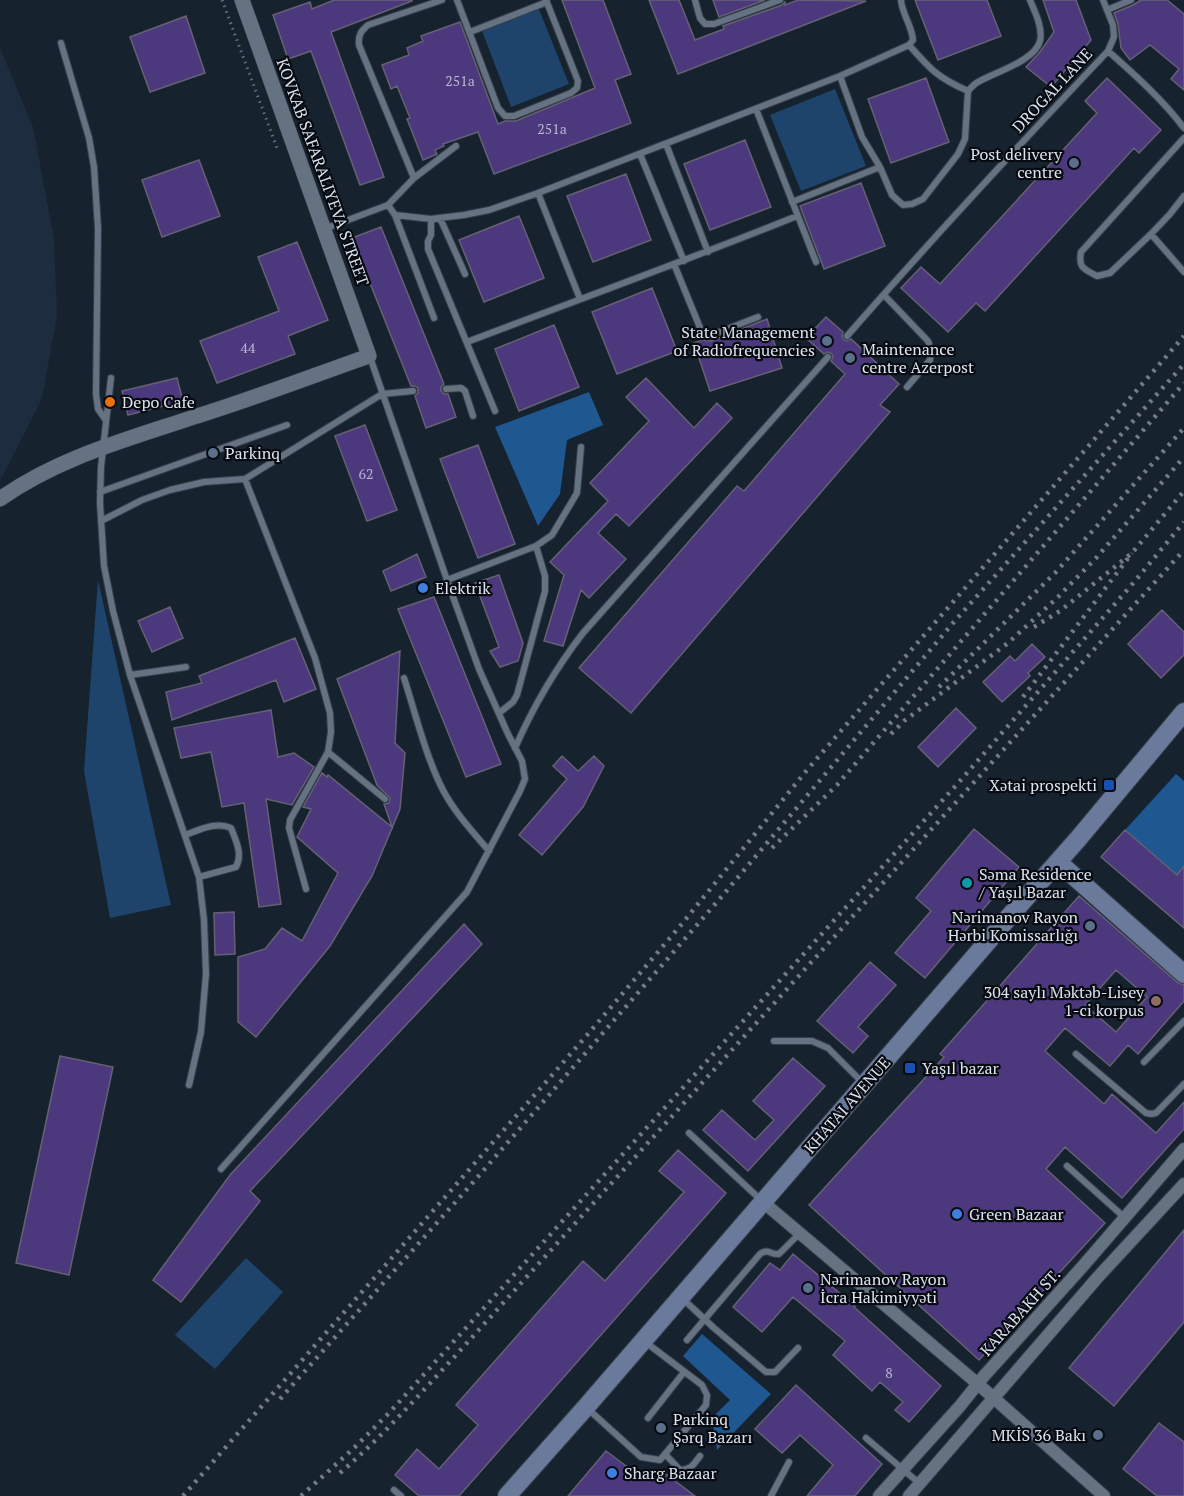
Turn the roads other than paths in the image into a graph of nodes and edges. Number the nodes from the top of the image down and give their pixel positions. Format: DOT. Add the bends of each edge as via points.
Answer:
graph roads {
  1 [pos="242,0"];
  2 [pos="442,0"];
  3 [pos="458,0"];
  4 [pos="695,0"];
  5 [pos="780,0"];
  6 [pos="901,0"];
  7 [pos="1030,0"];
  8 [pos="1103,0"];
  9 [pos="1131,0"];
  10 [pos="547,1"];
  11 [pos="1107,10"];
  12 [pos="470,32"];
  13 [pos="61,43"];
  14 [pos="909,45"];
  15 [pos="1108,51"];
  16 [pos="840,76"];
  17 [pos="968,91"];
  18 [pos="756,109"];
  19 [pos="1184,128"];
  20 [pos="1184,138"];
  21 [pos="666,144"];
  22 [pos="456,146"];
  23 [pos="640,154"];
  24 [pos="880,167"];
  25 [pos="414,178"];
  26 [pos="538,193"];
  27 [pos="1184,196"];
  28 [pos="792,202"];
  29 [pos="388,205"];
  30 [pos="395,215"];
  31 [pos="797,216"];
  32 [pos="440,218"];
  33 [pos="431,219"];
  34 [pos="324,229"];
  35 [pos="1151,234"];
  36 [pos="708,252"];
  37 [pos="684,261"];
  38 [pos="816,262"];
  39 [pos="674,264"];
  40 [pos="1184,272"];
  41 [pos="465,274"];
  42 [pos="884,295"];
  43 [pos="580,299"];
  44 [pos="758,317"];
  45 [pos="434,318"];
  46 [pos="847,336"];
  47 [pos="467,342"];
  48 [pos="369,356"];
  49 [pos="828,357"];
  50 [pos="111,378"];
  51 [pos="907,387"];
  52 [pos="446,388"];
  53 [pos="413,391"];
  54 [pos="382,394"];
  55 [pos="495,411"];
  56 [pos="474,416"];
  57 [pos="106,419"];
  58 [pos="286,425"];
  59 [pos="104,446"];
  60 [pos="581,447"];
  61 [pos="245,478"];
  62 [pos="100,492"];
  63 [pos="0,499"];
  64 [pos="101,521"];
  65 [pos="536,546"];
  66 [pos="447,580"];
  67 [pos="186,667"];
  68 [pos="130,675"];
  69 [pos="404,678"];
  70 [pos="1184,712"];
  71 [pos="499,713"];
  72 [pos="515,748"];
  73 [pos="328,752"];
  74 [pos="385,799"];
  75 [pos="184,835"];
  76 [pos="489,851"];
  77 [pos="1058,862"];
  78 [pos="199,877"];
  79 [pos="306,890"];
  80 [pos="1184,974"];
  81 [pos="1184,1021"];
  82 [pos="774,1041"];
  83 [pos="1076,1054"];
  84 [pos="1144,1062"];
  85 [pos="1184,1084"];
  86 [pos="189,1085"];
  87 [pos="864,1085"];
  88 [pos="689,1133"];
  89 [pos="1184,1149"];
  90 [pos="1067,1166"];
  91 [pos="220,1169"];
  92 [pos="1184,1184"];
  93 [pos="763,1202"];
  94 [pos="1124,1217"];
  95 [pos="800,1233"];
  96 [pos="681,1297"];
  97 [pos="705,1320"];
  98 [pos="644,1340"];
  99 [pos="687,1340"];
  100 [pos="798,1348"];
  101 [pos="684,1372"];
  102 [pos="978,1384"];
  103 [pos="993,1399"];
  104 [pos="586,1407"];
  105 [pos="648,1418"];
  106 [pos="866,1438"];
  107 [pos="665,1454"];
  108 [pos="700,1456"];
  109 [pos="789,1462"];
  110 [pos="903,1468"];
  111 [pos="920,1484"];
  112 [pos="394,1490"];
  113 [pos="401,1496"];
  114 [pos="507,1496"];
  115 [pos="771,1496"];
  116 [pos="879,1496"];
  117 [pos="909,1496"];
  118 [pos="1104,1496"];
  1 -- 34 [label="street, KOVKAB SAFARALIYEVA STREET"];
  2 -- 25 [label="lane" via="368,25 358,37"];
  3 -- 12 [label="lane"];
  4 -- 5 [label="lane" via="700,18 705,24 714,24"];
  6 -- 14 [label="lane" via="913,34"];
  7 -- 17 [label="lane" via="1041,32 1040,42 1024,60 977,82"];
  8 -- 11 [label="lane, DROGAL LANE"];
  9 -- 11 [label="lane"];
  10 -- 12 [label="lane"];
  10 -- 12 [label="lane" via="578,81 577,88 514,116 505,116 498,108"];
  11 -- 15 [label="lane, DROGAL LANE" via="1114,37"];
  13 -- 57 [label="lane" via="94,167 98,228 96,394 98,409"];
  14 -- 16 [label="lane"];
  14 -- 17 [label="lane" via="930,70"];
  15 -- 19 [label="lane"];
  15 -- 42 [label="lane, DROGAL LANE"];
  16 -- 18 [label="lane"];
  16 -- 24 [label="lane" via="862,137"];
  17 -- 24 [label="lane" via="964,139 958,154 923,199 903,205 892,195"];
  18 -- 21 [label="lane"];
  18 -- 28 [label="lane"];
  20 -- 35 [label="lane" via="1081,252 1079,261 1083,269 1097,276 1110,273"];
  21 -- 23 [label="lane"];
  21 -- 36 [label="lane"];
  22 -- 25 [label="lane"];
  23 -- 26 [label="lane"];
  23 -- 37 [label="lane"];
  24 -- 28 [label="lane"];
  25 -- 29 [label="lane"];
  26 -- 32 [label="lane" via="489,210"];
  26 -- 43 [label="lane"];
  27 -- 35 [label="lane"];
  28 -- 31 [label="lane"];
  29 -- 30 [label="lane"];
  29 -- 34 [label="lane"];
  30 -- 33 [label="lane"];
  30 -- 45 [label="lane"];
  31 -- 36 [label="lane"];
  31 -- 38 [label="lane"];
  32 -- 33 [label="lane"];
  32 -- 41 [label="lane"];
  33 -- 47 [label="lane" via="428,249"];
  34 -- 48 [label="street, KOVKAB SAFARALIYEVA STREET"];
  35 -- 40 [label="lane"];
  36 -- 37 [label="lane"];
  37 -- 39 [label="lane"];
  39 -- 43 [label="lane"];
  39 -- 44 [label="lane" via="703,335"];
  42 -- 46 [label="lane, DROGAL LANE"];
  42 -- 51 [label="lane" via="932,350 930,360"];
  43 -- 47 [label="lane"];
  47 -- 55 [label="lane"];
  48 -- 54 [label="lane"];
  48 -- 59 [label="street"];
  49 -- 72 [label="lane" via="583,633 552,678"];
  50 -- 57 [label="lane"];
  52 -- 56 [label="lane" via="465,391"];
  53 -- 54 [label="lane"];
  54 -- 61 [label="lane"];
  54 -- 66 [label="lane"];
  57 -- 59 [label="lane"];
  58 -- 62 [label="lane"];
  59 -- 62 [label="lane"];
  59 -- 63 [label="street" via="51,469"];
  60 -- 65 [label="lane" via="577,493 552,535"];
  61 -- 64 [label="lane" via="170,490"];
  61 -- 73 [label="lane" via="315,658 330,713"];
  62 -- 64 [label="lane"];
  64 -- 68 [label="lane" via="104,566"];
  65 -- 66 [label="lane"];
  65 -- 71 [label="lane" via="545,591 517,695"];
  66 -- 71 [label="lane"];
  67 -- 68 [label="lane"];
  68 -- 75 [label="lane"];
  69 -- 76 [label="lane" via="444,791"];
  70 -- 77 [label="main road, KHATAI AVENUE"];
  71 -- 72 [label="lane"];
  72 -- 76 [label="lane" via="525,779"];
  73 -- 74 [label="lane"];
  73 -- 79 [label="lane" via="290,820"];
  75 -- 78 [label="lane"];
  75 -- 78 [label="lane" via="225,825 231,828 240,852 236,867"];
  76 -- 91 [label="lane" via="467,892"];
  77 -- 80 [label="main road"];
  77 -- 87 [label="main road, KHATAI AVENUE"];
  78 -- 86 [label="lane" via="206,974 201,1032"];
  81 -- 84 [label="lane"];
  82 -- 87 [label="lane" via="812,1041 828,1048"];
  83 -- 85 [label="lane" via="1146,1113 1156,1113"];
  87 -- 93 [label="main road, KHATAI AVENUE"];
  88 -- 93 [label="lane"];
  89 -- 94 [label="street, KARABAKH ST."];
  90 -- 94 [label="lane"];
  92 -- 103 [label="street"];
  93 -- 95 [label="street"];
  93 -- 96 [label="main road, KHATAI AVENUE"];
  94 -- 102 [label="street, KARABAKH ST."];
  95 -- 97 [label="lane" via="779,1254 763,1251"];
  95 -- 102 [label="street"];
  96 -- 97 [label="lane"];
  96 -- 98 [label="main road, KHATAI AVENUE"];
  97 -- 99 [label="lane"];
  97 -- 100 [label="lane" via="766,1372 775,1372"];
  98 -- 101 [label="lane"];
  98 -- 104 [label="main road, KHATAI AVENUE"];
  101 -- 105 [label="lane"];
  101 -- 107 [label="lane" via="702,1385 706,1405"];
  102 -- 103 [label="street"];
  102 -- 110 [label="street, KARABAKH ST."];
  103 -- 111 [label="street"];
  103 -- 118 [label="street"];
  104 -- 107 [label="lane" via="641,1457 660,1460"];
  104 -- 114 [label="main road, KHATAI AVENUE"];
  106 -- 110 [label="lane"];
  107 -- 108 [label="lane" via="680,1470 692,1467"];
  109 -- 115 [label="lane"];
  110 -- 111 [label="lane"];
  110 -- 116 [label="street, KARABAKH ST."];
  111 -- 117 [label="street"];
  112 -- 113 [label="lane"];
}
